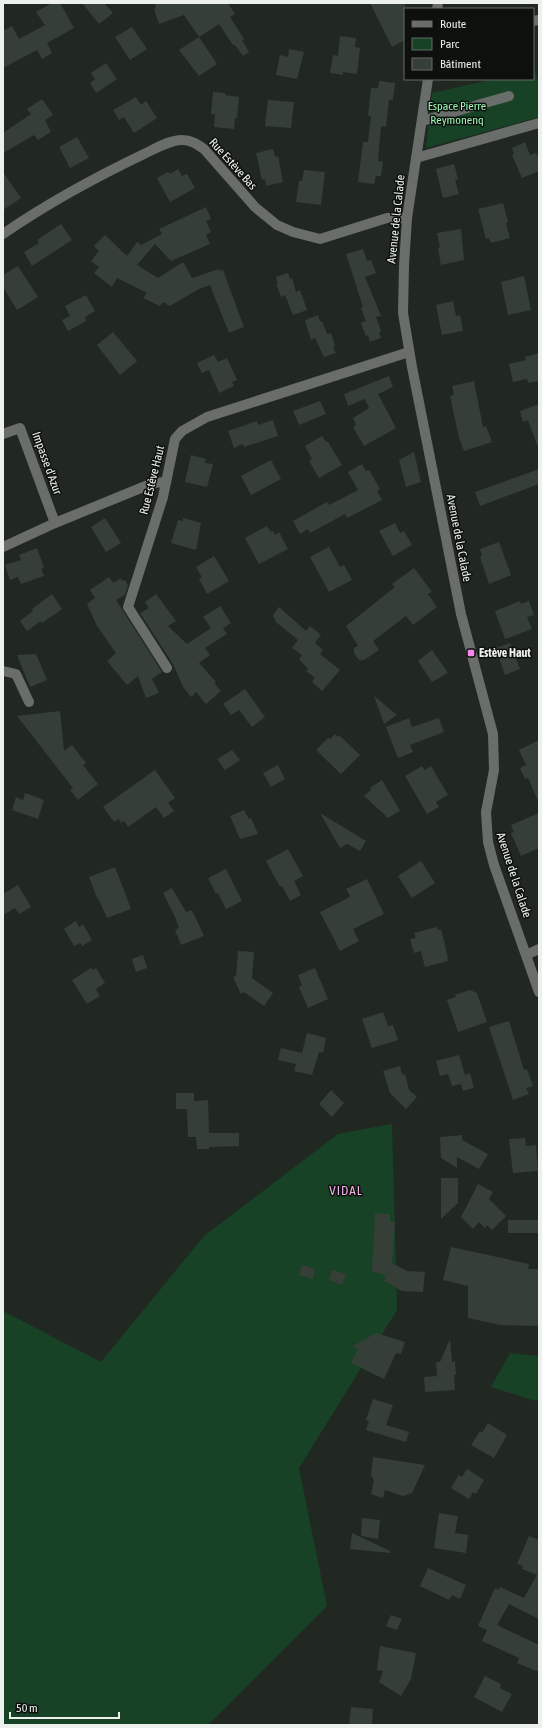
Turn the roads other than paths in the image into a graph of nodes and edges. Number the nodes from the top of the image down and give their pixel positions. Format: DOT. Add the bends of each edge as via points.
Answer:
graph roads {
  1 [pos="428,80"];
  2 [pos="509,96"];
  3 [pos="422,121"];
  4 [pos="539,123"];
  5 [pos="416,158"];
  6 [pos="407,218"];
  7 [pos="3,234"];
  8 [pos="409,352"];
  9 [pos="3,434"];
  10 [pos="166,482"];
  11 [pos="55,523"];
  12 [pos="3,547"];
  13 [pos="167,668"];
  14 [pos="3,671"];
  15 [pos="29,702"];
  16 [pos="539,949"];
  17 [pos="526,955"];
  18 [pos="539,992"];
  1 -- 3 [label="street, Avenue de la Calade"];
  2 -- 3 [label="street"];
  3 -- 5 [label="street, Avenue de la Calade"];
  4 -- 5 [label="street"];
  5 -- 6 [label="street, Avenue de la Calade"];
  6 -- 7 [label="street, Rue Estève Bas" via="386,218 320,239 293,232 277,225 255,207 204,149 194,142 181,140 133,159"];
  6 -- 8 [label="street, Avenue de la Calade" via="403,313"];
  8 -- 10 [label="street, Rue Estève Haut" via="191,424 175,439"];
  8 -- 17 [label="street, Avenue de la Calade" via="461,614 493,734 494,770 486,812 488,842"];
  9 -- 11 [label="street, Impasse d'Azur" via="20,428"];
  10 -- 11 [label="street" via="153,483"];
  10 -- 13 [label="street, Rue Estève Haut" via="128,607"];
  11 -- 12 [label="street"];
  14 -- 15 [label="street" via="16,674"];
  16 -- 17 [label="street"];
  17 -- 18 [label="street, Avenue de la Calade"];
}
